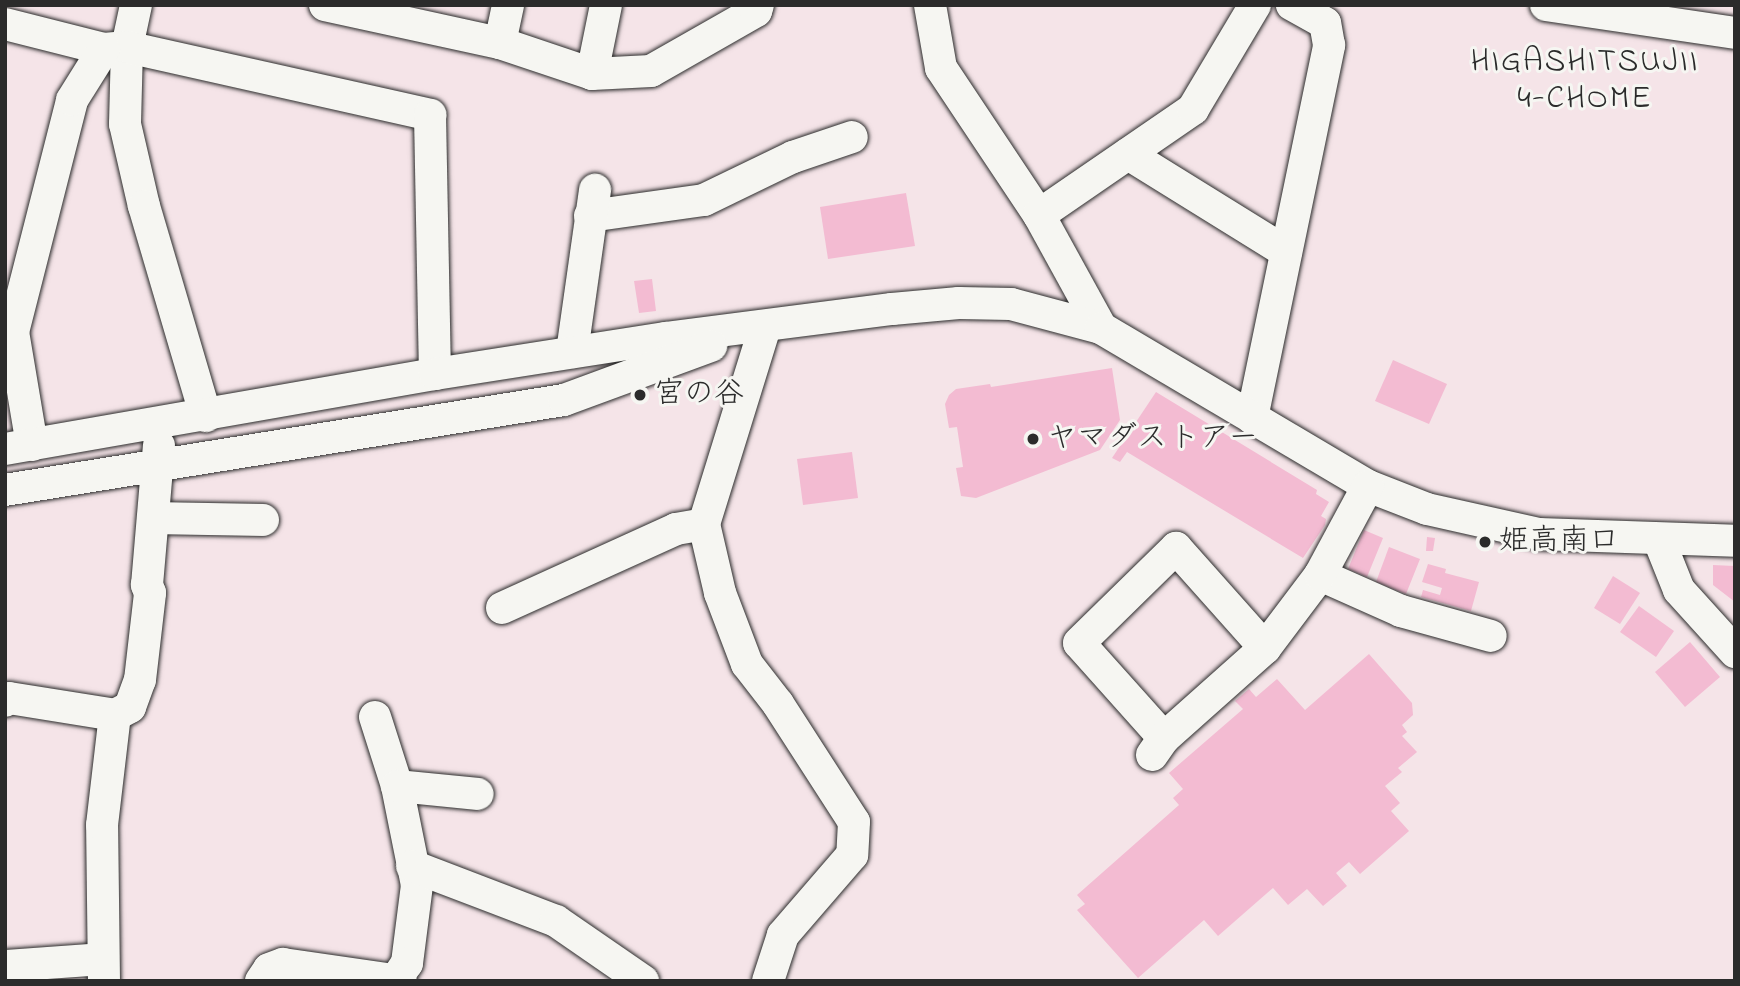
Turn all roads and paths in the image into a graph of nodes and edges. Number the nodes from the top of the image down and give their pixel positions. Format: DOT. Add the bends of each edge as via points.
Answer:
graph roads {
  1 [pos="136,5"];
  2 [pos="324,5"];
  3 [pos="508,5"];
  4 [pos="606,5"];
  5 [pos="758,5"];
  6 [pos="930,5"];
  7 [pos="1255,5"];
  8 [pos="1292,5"];
  9 [pos="1546,5"];
  10 [pos="357,8"];
  11 [pos="6,28"];
  12 [pos="1735,33"];
  13 [pos="500,43"];
  14 [pos="115,48"];
  15 [pos="592,74"];
  16 [pos="852,138"];
  17 [pos="1128,154"];
  18 [pos="1039,215"];
  19 [pos="1286,251"];
  20 [pos="765,327"];
  21 [pos="1101,328"];
  22 [pos="572,352"];
  23 [pos="436,374"];
  24 [pos="206,416"];
  25 [pos="1252,418"];
  26 [pos="161,424"];
  27 [pos="18,447"];
  28 [pos="158,467"];
  29 [pos="1368,486"];
  30 [pos="5,490"];
  31 [pos="153,518"];
  32 [pos="263,520"];
  33 [pos="704,524"];
  34 [pos="1659,540"];
  35 [pos="1735,541"];
  36 [pos="1320,575"];
  37 [pos="502,608"];
  38 [pos="1491,636"];
  39 [pos="1265,648"];
  40 [pos="1735,652"];
  41 [pos="5,701"];
  42 [pos="107,713"];
  43 [pos="375,717"];
  44 [pos="397,786"];
  45 [pos="478,794"];
  46 [pos="412,866"];
  47 [pos="96,965"];
  48 [pos="5,966"];
  49 [pos="399,979"];
  50 [pos="261,981"];
  51 [pos="643,981"];
  52 [pos="768,981"];
  1 -- 14 [label="street"];
  2 -- 10 [label="street"];
  3 -- 13 [label="street"];
  4 -- 15 [label="street"];
  5 -- 15 [label="street" via="651,71"];
  6 -- 18 [label="street" via="941,68"];
  7 -- 17 [label="street" via="1193,109"];
  8 -- 19 [label="street" via="1325,23 1329,45"];
  9 -- 12 [label="street"];
  10 -- 13 [label="street"];
  11 -- 14 [label="street"];
  13 -- 15 [label="street"];
  14 -- 23 [label="street" via="430,115"];
  14 -- 24 [label="street" via="125,124 144,206"];
  14 -- 27 [label="street" via="72,100 13,332"];
  16 -- 22 [label="street" via="793,158 704,200 592,203"];
  17 -- 18 [label="street"];
  17 -- 19 [label="street"];
  18 -- 21 [label="street"];
  19 -- 25 [label="street"];
  20 -- 21 [label="street" via="959,303 1011,304"];
  20 -- 22 [label="street"];
  20 -- 28 [label="street" via="564,400"];
  20 -- 33 [label="street"];
  21 -- 25 [label="street"];
  22 -- 23 [label="street"];
  23 -- 24 [label="street"];
  24 -- 26 [label="street"];
  25 -- 29 [label="street"];
  26 -- 27 [label="street"];
  26 -- 28 [label="street"];
  28 -- 30 [label="street"];
  28 -- 31 [label="street"];
  29 -- 34 [label="street" via="1427,509 1488,525 1539,534"];
  29 -- 36 [label="street"];
  31 -- 32 [label="street"];
  31 -- 42 [label="street" via="139,680 130,707"];
  33 -- 37 [label="street" via="677,529"];
  33 -- 52 [label="street" via="720,593 747,664 854,822 852,856 783,935"];
  34 -- 35 [label="street"];
  34 -- 40 [label="street" via="1679,590"];
  36 -- 38 [label="street" via="1401,611"];
  36 -- 39 [label="street"];
  39 -- 39 [label="street" via="1175,548 1079,643 1158,747"];
  41 -- 42 [label="street"];
  42 -- 47 [label="street"];
  43 -- 44 [label="street"];
  44 -- 45 [label="street"];
  44 -- 46 [label="street"];
  46 -- 49 [label="street" via="417,885 407,962"];
  46 -- 51 [label="street" via="556,920"];
  47 -- 48 [label="street"];
  49 -- 50 [label="street" via="283,964 269,969"];
}
